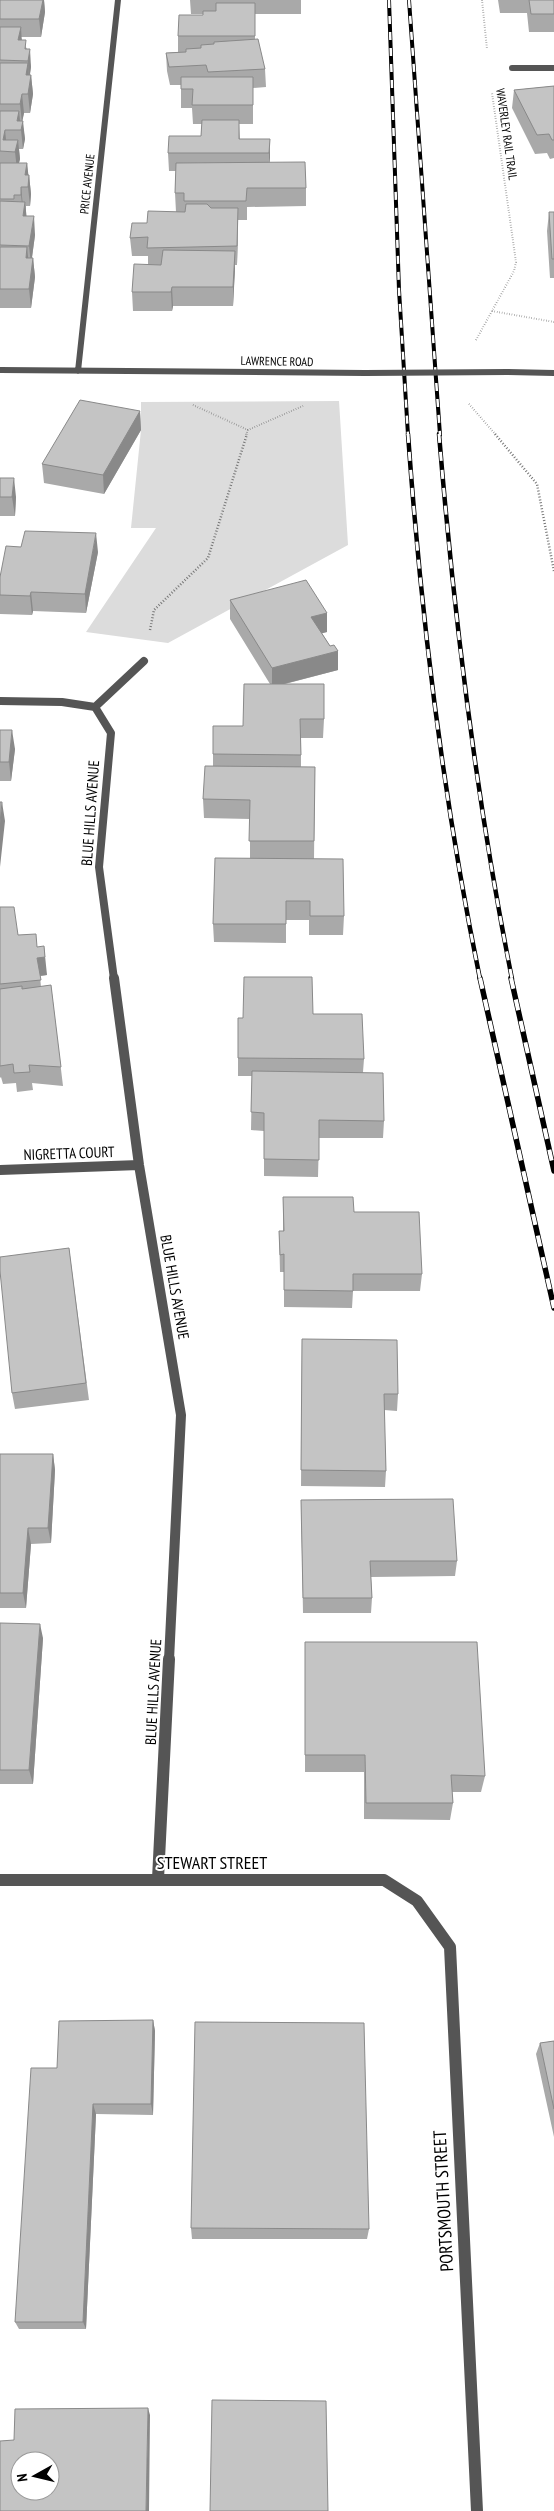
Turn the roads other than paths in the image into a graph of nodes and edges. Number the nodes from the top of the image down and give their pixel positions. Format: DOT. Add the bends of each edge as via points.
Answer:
graph roads {
  1 [pos="118,0"];
  2 [pos="512,68"];
  3 [pos="554,68"];
  4 [pos="0,370"];
  5 [pos="78,371"];
  6 [pos="554,373"];
  7 [pos="144,662"];
  8 [pos="0,701"];
  9 [pos="95,707"];
  10 [pos="139,1165"];
  11 [pos="0,1170"];
  12 [pos="158,1879"];
  13 [pos="0,1880"];
  14 [pos="417,1901"];
  15 [pos="477,2511"];
  1 -- 5 [label="street, PRICE AVENUE"];
  2 -- 3 [label="street"];
  4 -- 5 [label="street, LAWRENCE ROAD"];
  5 -- 6 [label="street, LAWRENCE ROAD, bridge"];
  7 -- 9 [label="street"];
  8 -- 9 [label="street" via="62,702"];
  9 -- 10 [label="street, BLUE HILLS AVENUE" via="111,733 99,867"];
  10 -- 11 [label="street, NIGRETTA COURT"];
  10 -- 12 [label="street, BLUE HILLS AVENUE" via="181,1415"];
  12 -- 13 [label="street, STEWART STREET"];
  12 -- 14 [label="street, STEWART STREET" via="384,1880"];
  14 -- 15 [label="street, PORTSMOUTH STREET" via="450,1947"];
}
